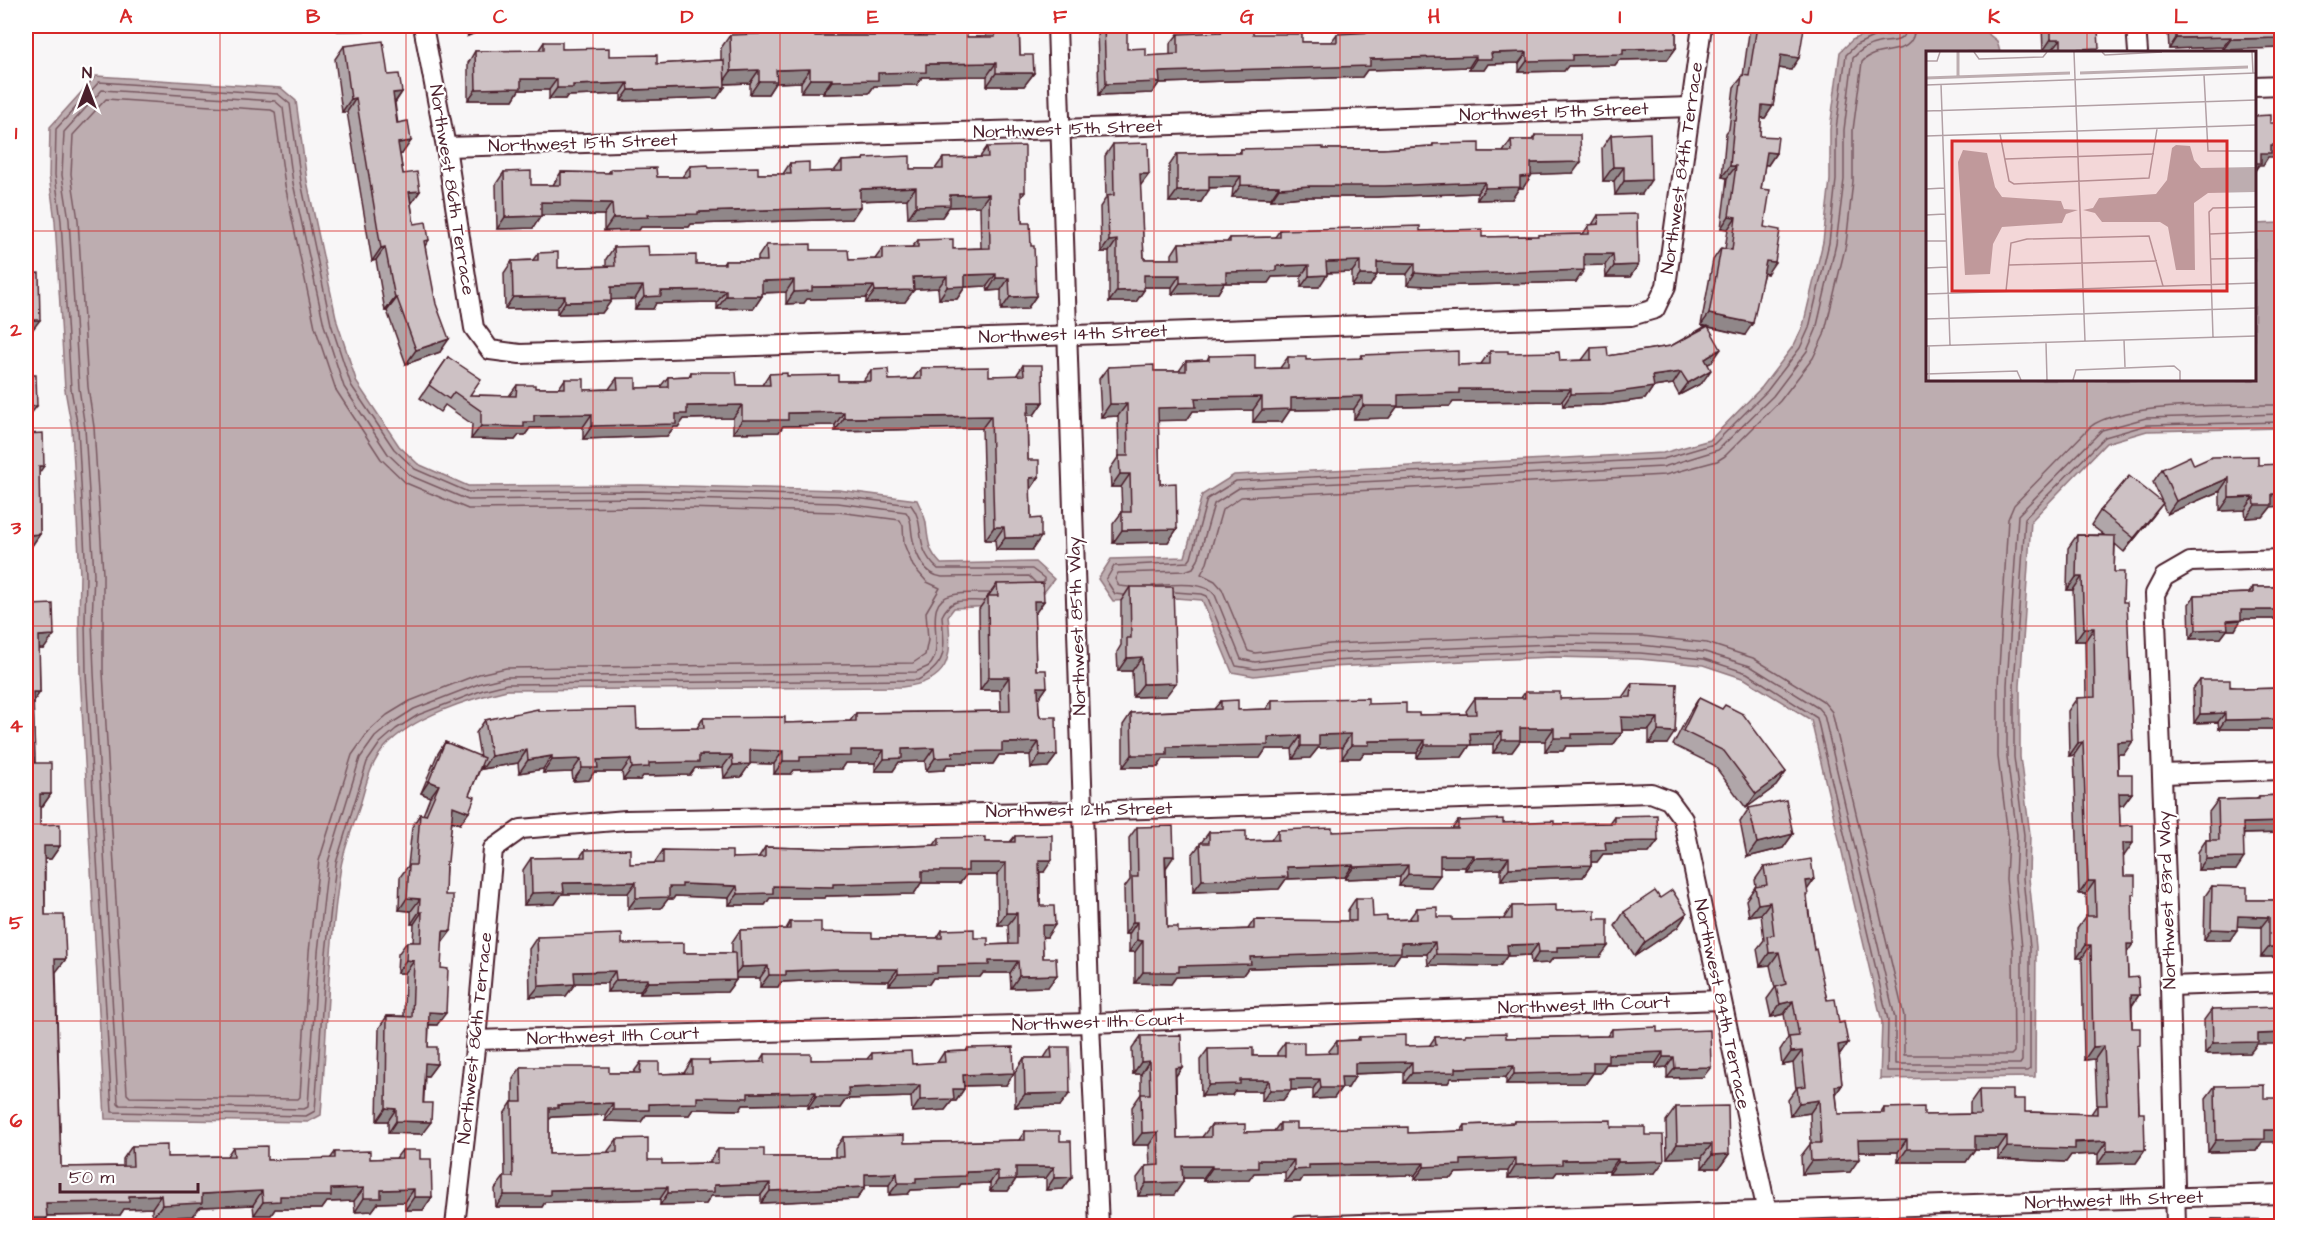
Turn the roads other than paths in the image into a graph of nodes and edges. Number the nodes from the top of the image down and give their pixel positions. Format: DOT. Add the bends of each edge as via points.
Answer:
graph roads {
  1 [pos="423,26"];
  2 [pos="1057,26"];
  3 [pos="1702,26"];
  4 [pos="2136,26"];
  5 [pos="2138,51"];
  6 [pos="2282,85"];
  7 [pos="2256,86"];
  8 [pos="1690,107"];
  9 [pos="1060,129"];
  10 [pos="446,147"];
  11 [pos="1655,309"];
  12 [pos="1067,334"];
  13 [pos="490,350"];
  14 [pos="2282,559"];
  15 [pos="2282,770"];
  16 [pos="2162,774"];
  17 [pos="1670,800"];
  18 [pos="1083,811"];
  19 [pos="492,849"];
  20 [pos="2282,982"];
  21 [pos="2170,986"];
  22 [pos="1721,1000"];
  23 [pos="1090,1023"];
  24 [pos="476,1040"];
  25 [pos="2282,1194"];
  26 [pos="2174,1197"];
  27 [pos="1767,1212"];
  28 [pos="455,1227"];
  29 [pos="1099,1227"];
  30 [pos="1299,1227"];
  31 [pos="2176,1227"];
  1 -- 10 [label="street, Northwest 86th Terrace"];
  2 -- 9 [label="street, Northwest 85th Way"];
  3 -- 8 [label="street, Northwest 84th Terrace"];
  4 -- 5 [label="street"];
  6 -- 7 [label="street"];
  8 -- 9 [label="street, Northwest 15th Street"];
  8 -- 11 [label="street, Northwest 84th Terrace" via="1666,286"];
  9 -- 10 [label="street, Northwest 15th Street"];
  9 -- 12 [label="street, Northwest 85th Way"];
  10 -- 13 [label="street, Northwest 86th Terrace" via="474,328"];
  11 -- 12 [label="street, Northwest 14th Street" via="1631,316"];
  12 -- 13 [label="street, Northwest 14th Street" via="520,354"];
  12 -- 18 [label="street, Northwest 85th Way"];
  14 -- 16 [label="street, Northwest 83rd Way" via="2190,562 2164,577 2156,594"];
  15 -- 16 [label="street"];
  16 -- 21 [label="street, Northwest 83rd Way"];
  17 -- 18 [label="street, Northwest 12th Street" via="1651,793"];
  17 -- 22 [label="street, Northwest 84th Terrace" via="1683,819"];
  18 -- 19 [label="street, Northwest 12th Street" via="626,820 521,829"];
  18 -- 23 [label="street, Northwest 85th Way"];
  19 -- 24 [label="street, Northwest 86th Terrace"];
  20 -- 21 [label="street"];
  21 -- 26 [label="street, Northwest 83rd Way"];
  22 -- 23 [label="street, Northwest 11th Court"];
  22 -- 27 [label="street, Northwest 84th Terrace"];
  23 -- 24 [label="street, Northwest 11th Court"];
  23 -- 29 [label="street, Northwest 85th Way"];
  24 -- 28 [label="street, Northwest 86th Terrace"];
  25 -- 26 [label="street, Northwest 11th Street"];
  26 -- 27 [label="street, Northwest 11th Street"];
  26 -- 31 [label="street, Northwest 83rd Way"];
  27 -- 30 [label="street, Northwest 11th Street"];
}
